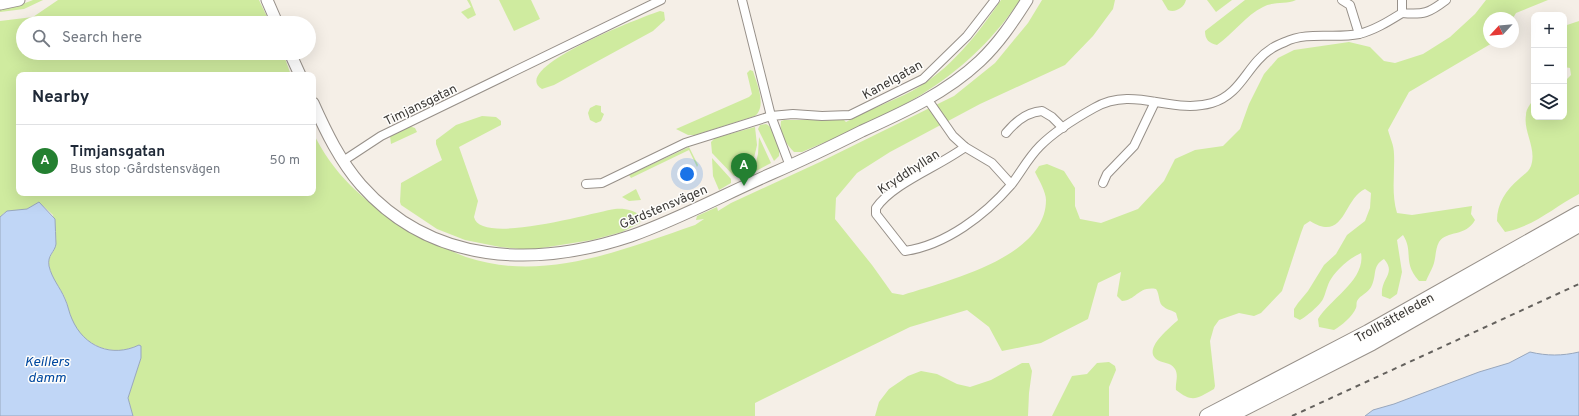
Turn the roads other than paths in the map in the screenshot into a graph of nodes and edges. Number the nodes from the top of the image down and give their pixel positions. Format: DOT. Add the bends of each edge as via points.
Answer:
graph roads {
  1 [pos="19,0"];
  2 [pos="267,0"];
  3 [pos="661,0"];
  4 [pos="742,0"];
  5 [pos="995,0"];
  6 [pos="1027,0"];
  7 [pos="1342,0"];
  8 [pos="1402,0"];
  9 [pos="1446,0"];
  10 [pos="0,4"];
  11 [pos="1402,13"];
  12 [pos="274,16"];
  13 [pos="1359,34"];
  14 [pos="293,60"];
  15 [pos="299,72"];
  16 [pos="928,100"];
  17 [pos="1155,102"];
  18 [pos="316,110"];
  19 [pos="771,116"];
  20 [pos="1063,128"];
  21 [pos="1006,133"];
  22 [pos="965,147"];
  23 [pos="343,161"];
  24 [pos="790,166"];
  25 [pos="1103,183"];
  26 [pos="586,184"];
  27 [pos="1011,184"];
  28 [pos="1579,213"];
  29 [pos="1579,225"];
  30 [pos="1207,416"];
  31 [pos="1229,416"];
  1 -- 10 [label="street"];
  2 -- 12 [label="street"];
  3 -- 23 [label="street, Timjansgatan" via="381,136"];
  4 -- 19 [label="street"];
  5 -- 19 [label="street, Kanelgatan" via="967,36 923,79 850,115"];
  6 -- 16 [label="street, Gårdstensvägen" via="1007,32 985,56 959,79"];
  7 -- 13 [label="street" via="1350,5"];
  8 -- 11 [label="street"];
  9 -- 11 [label="street" via="1435,9 1421,14"];
  11 -- 13 [label="street, Kryddhyllan" via="1384,25"];
  13 -- 17 [label="street, Kryddhyllan" via="1287,41 1270,49 1235,91 1211,103 1192,106"];
  14 -- 15 [label="street"];
  16 -- 22 [label="street" via="945,127"];
  16 -- 24 [label="street, Gårdstensvägen"];
  17 -- 20 [label="street, Kryddhyllan" via="1138,98 1106,102"];
  17 -- 25 [label="street" via="1134,146 1107,174"];
  18 -- 23 [label="street, Gårdstensvägen"];
  19 -- 24 [label="street"];
  19 -- 26 [label="street, Kanelgatan" via="685,143 602,184"];
  20 -- 21 [label="street" via="1047,112 1038,111 1028,114"];
  20 -- 27 [label="street, Kryddhyllan" via="1041,146"];
  22 -- 27 [label="street" via="992,163"];
  22 -- 27 [label="street, Kryddhyllan" via="908,182 876,208 876,214 905,251 943,239 957,231 996,202"];
  23 -- 24 [label="street, Gårdstensvägen" via="361,185 379,202 420,230 471,250 518,256 556,254 633,235"];
  28 -- 30 [label="highway, Trollhätteleden" via="1375,328"];
  29 -- 31 [label="highway, Trollhätteleden" via="1372,343"];
}
